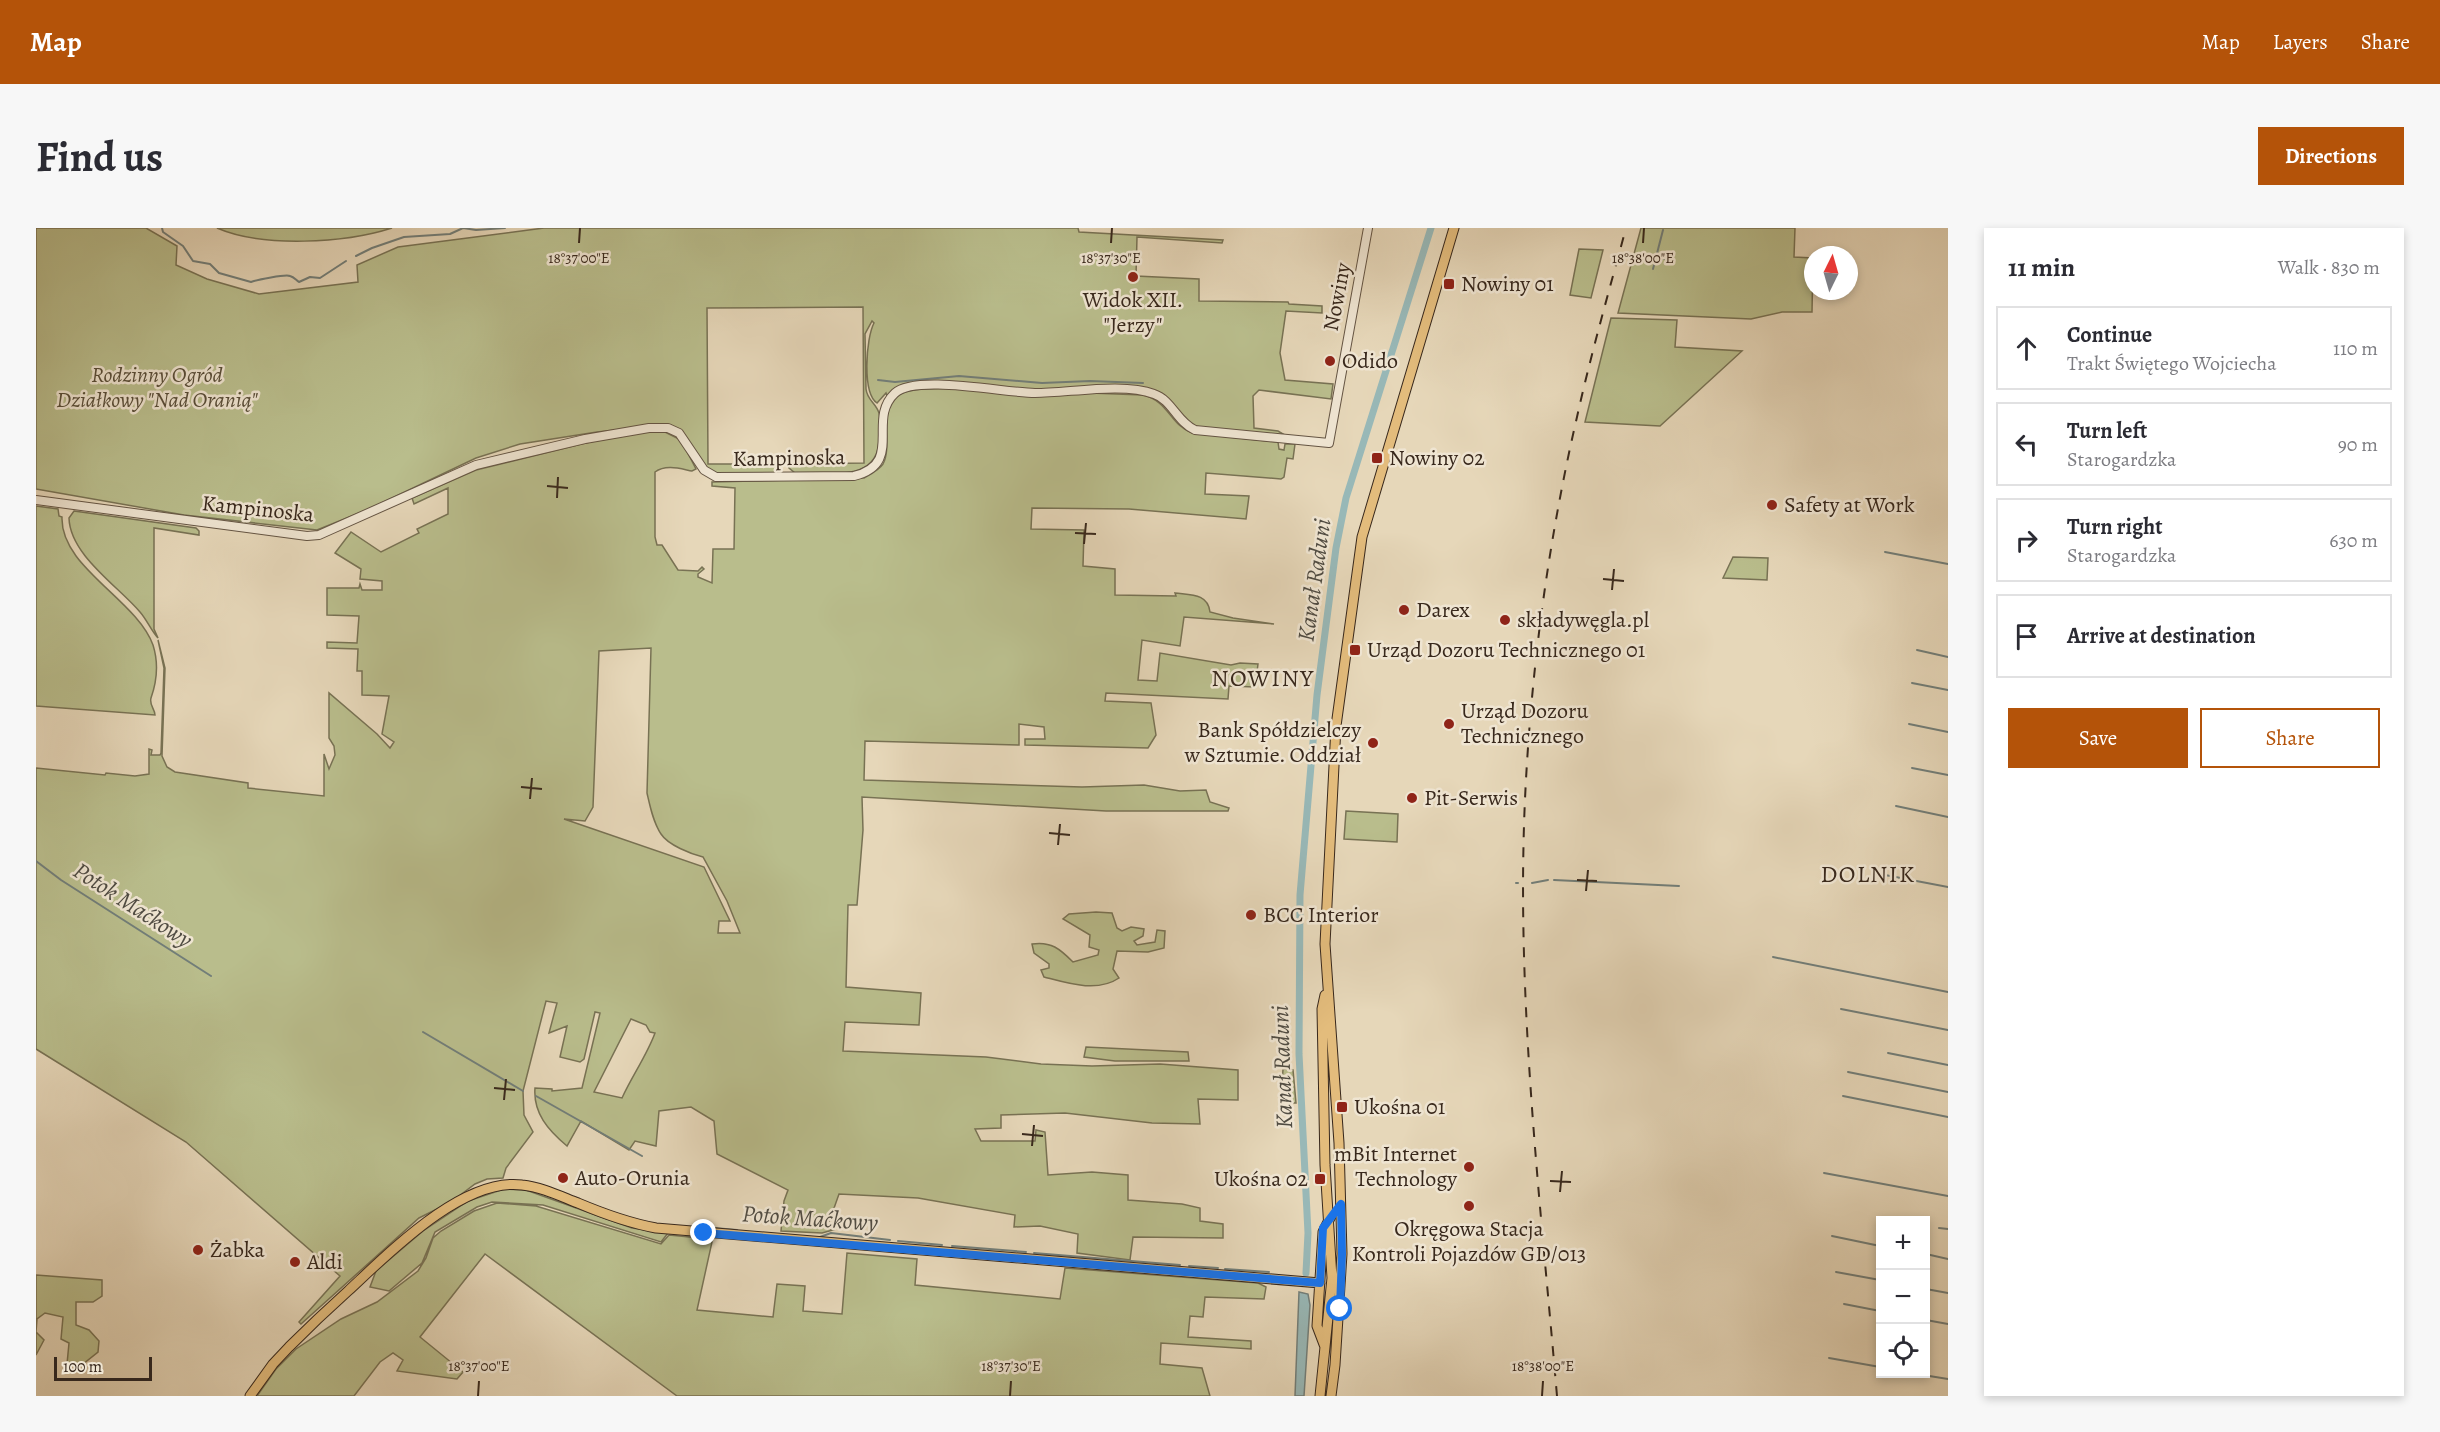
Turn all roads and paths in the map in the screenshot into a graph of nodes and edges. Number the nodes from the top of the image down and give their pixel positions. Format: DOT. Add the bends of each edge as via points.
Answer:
graph roads {
  1 [pos="1368,228"];
  2 [pos="1454,228"];
  3 [pos="1329,443"];
  4 [pos="36,500"];
  5 [pos="1326,988"];
  6 [pos="1341,1204"];
  7 [pos="1329,1219"];
  8 [pos="1320,1283"];
  9 [pos="1326,1349"];
  10 [pos="1335,1365"];
  11 [pos="250,1396"];
  12 [pos="1320,1396"];
  13 [pos="1331,1396"];
  1 -- 3 [label="street, Nowiny"];
  2 -- 5 [label="main road" via="1362,537 1335,735"];
  3 -- 4 [label="street, Kampinoska" via="1195,429 1184,423 1165,400 1149,392 1102,389 1033,393 936,386 906,388 891,397 883,420 880,459 870,470 854,476 716,477 704,470 679,433 655,427 477,465 319,535"];
  5 -- 6 [label="main road" via="1331,1009"];
  5 -- 7 [label="main road" via="1325,1165"];
  6 -- 7 [label="main road"];
  6 -- 10 [label="main road"];
  7 -- 8 [label="main road" via="1323,1232"];
  7 -- 9 [label="main road" via="1332,1278"];
  8 -- 9 [label="main road" via="1318,1330"];
  8 -- 11 [label="main road" via="656,1228 633,1224 536,1187 498,1185 462,1200 399,1244 289,1347"];
  9 -- 10 [label="main road"];
  9 -- 12 [label="main road"];
  10 -- 13 [label="main road"];
}
